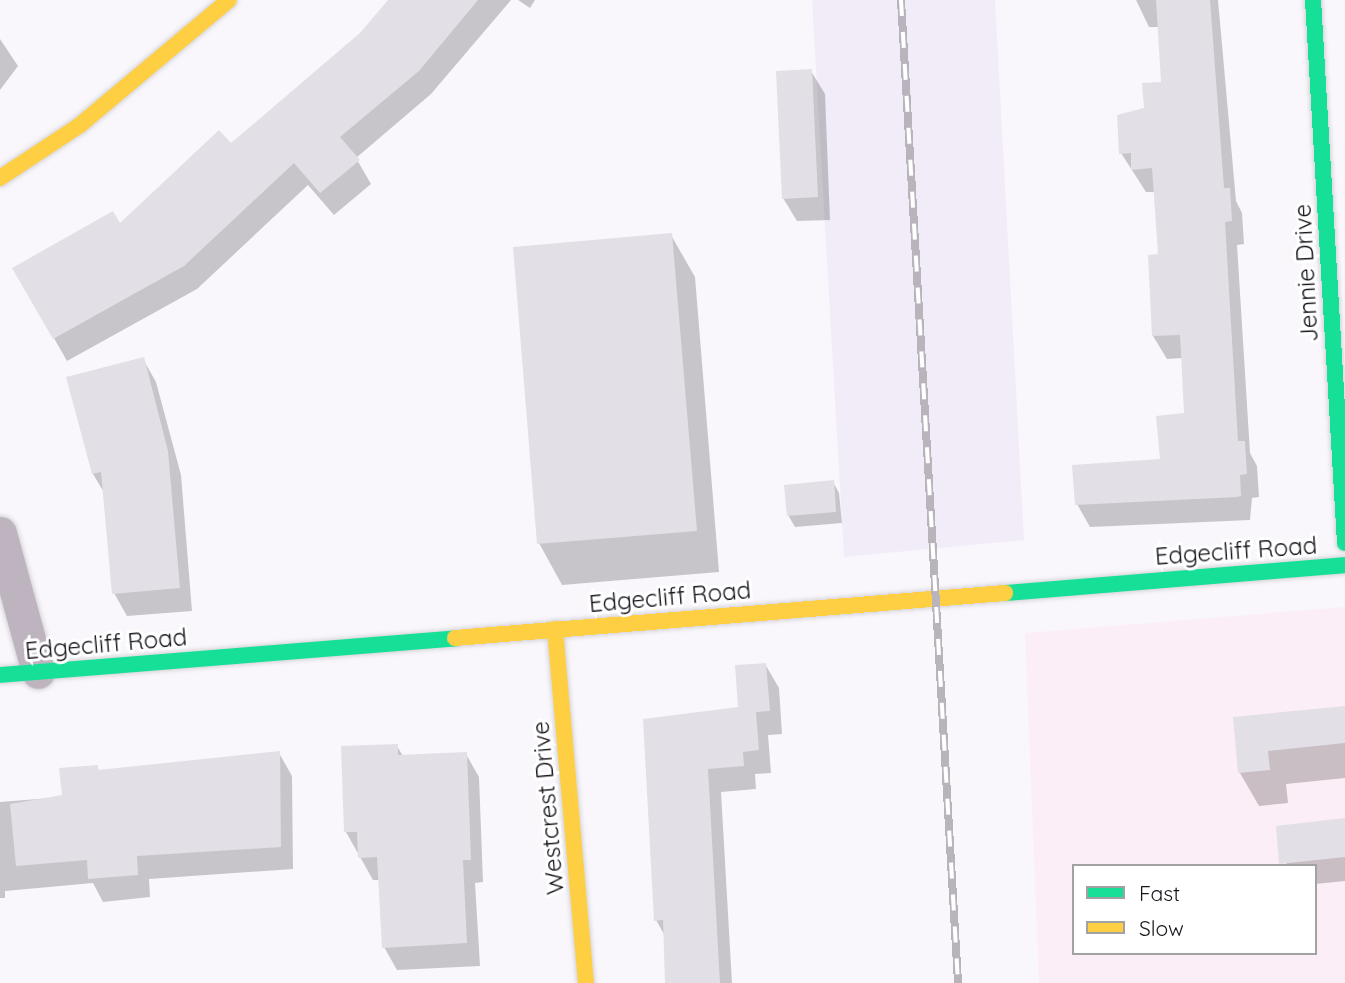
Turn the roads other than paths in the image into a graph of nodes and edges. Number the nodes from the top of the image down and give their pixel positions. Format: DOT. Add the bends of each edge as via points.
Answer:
graph roads {
  1 [pos="229,0"];
  2 [pos="1313,0"];
  3 [pos="0,178"];
  4 [pos="0,533"];
  5 [pos="1345,543"];
  6 [pos="1345,565"];
  7 [pos="555,629"];
  8 [pos="38,672"];
  9 [pos="0,676"];
  10 [pos="586,983"];
  1 -- 3 [label="street" via="80,125"];
  2 -- 5 [label="street, Jennie Drive"];
  4 -- 8 [label="street"];
  6 -- 7 [label="street, Edgecliff Road"];
  7 -- 8 [label="street, Edgecliff Road"];
  7 -- 10 [label="street, Westcrest Drive"];
  8 -- 9 [label="street, Edgecliff Road"];
}
